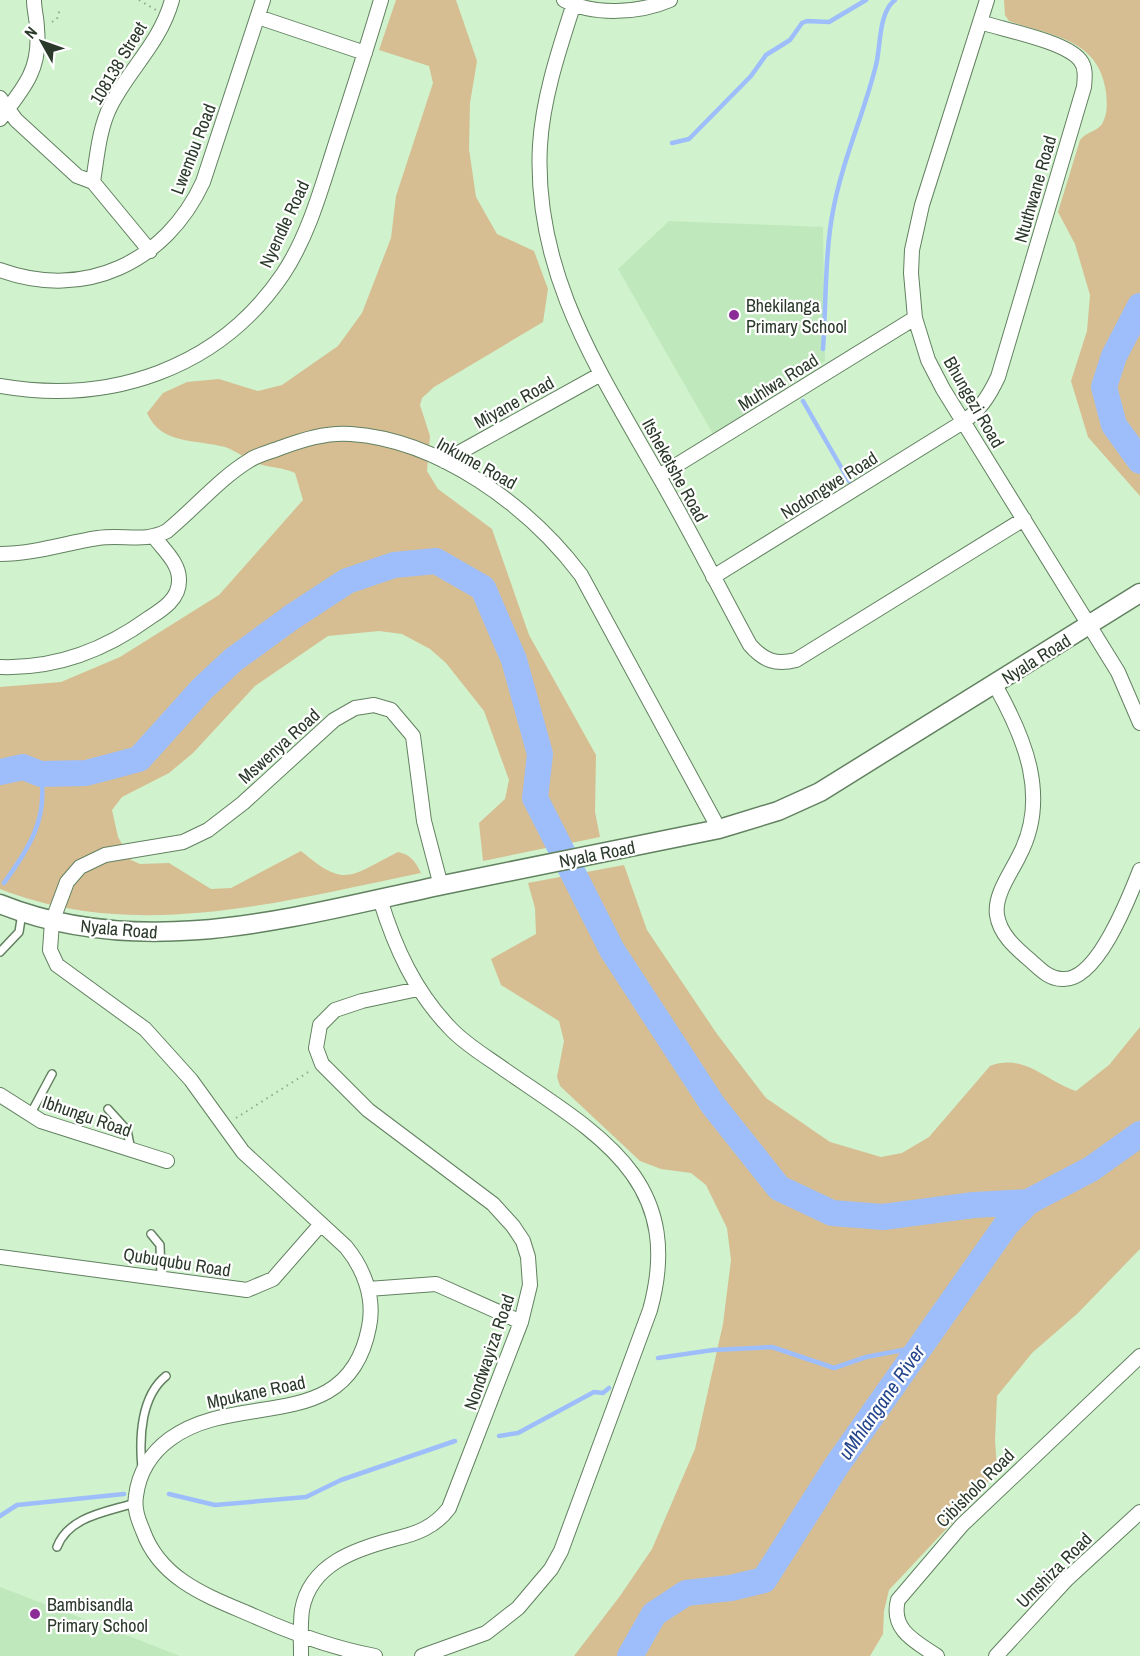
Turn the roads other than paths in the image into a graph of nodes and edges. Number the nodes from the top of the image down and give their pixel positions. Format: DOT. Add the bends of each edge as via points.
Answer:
graph roads {
  1 [pos="34,0"];
  2 [pos="172,0"];
  3 [pos="263,0"];
  4 [pos="381,0"];
  5 [pos="670,0"];
  6 [pos="987,0"];
  7 [pos="571,2"];
  8 [pos="258,17"];
  9 [pos="980,22"];
  10 [pos="365,53"];
  11 [pos="3,108"];
  12 [pos="93,182"];
  13 [pos="150,251"];
  14 [pos="0,270"];
  15 [pos="915,318"];
  16 [pos="601,374"];
  17 [pos="0,386"];
  18 [pos="963,422"];
  19 [pos="444,461"];
  20 [pos="659,476"];
  21 [pos="1024,519"];
  22 [pos="155,538"];
  23 [pos="0,554"];
  24 [pos="714,578"];
  25 [pos="1140,593"];
  26 [pos="1090,626"];
  27 [pos="0,667"];
  28 [pos="995,685"];
  29 [pos="1140,723"];
  30 [pos="719,829"];
  31 [pos="1140,870"];
  32 [pos="441,886"];
  33 [pos="380,899"];
  34 [pos="0,904"];
  35 [pos="22,913"];
  36 [pos="52,922"];
  37 [pos="0,952"];
  38 [pos="418,989"];
  39 [pos="52,1074"];
  40 [pos="0,1095"];
  41 [pos="108,1109"];
  42 [pos="30,1116"];
  43 [pos="131,1149"];
  44 [pos="167,1161"];
  45 [pos="321,1224"];
  46 [pos="151,1234"];
  47 [pos="0,1257"];
  48 [pos="161,1277"];
  49 [pos="368,1288"];
  50 [pos="521,1322"];
  51 [pos="1140,1356"];
  52 [pos="166,1376"];
  53 [pos="143,1470"];
  54 [pos="135,1503"];
  55 [pos="1140,1512"];
  56 [pos="57,1547"];
  57 [pos="301,1637"];
  58 [pos="301,1656"];
  59 [pos="375,1656"];
  60 [pos="422,1656"];
  61 [pos="937,1656"];
  62 [pos="996,1656"];
  1 -- 11 [label="street" via="37,57 27,83"];
  2 -- 12 [label="street, 108138 Street" via="146,56 105,119"];
  3 -- 8 [label="street, Lwembu Road"];
  4 -- 10 [label="street, Nyendle Road"];
  5 -- 7 [label="street" via="634,9 595,9"];
  6 -- 9 [label="street, Bhungezi Road"];
  7 -- 16 [label="street, Itsheketshe Road" via="544,118 540,183 557,280"];
  8 -- 10 [label="street"];
  8 -- 13 [label="street, Lwembu Road" via="199,191 175,229"];
  9 -- 15 [label="street, Bhungezi Road" via="922,205 912,250"];
  9 -- 18 [label="street, Ntuthwane Road" via="1064,49 1082,62 1085,73 998,377 989,397"];
  10 -- 17 [label="street, Nyendle Road" via="300,242 284,272 240,324 180,365 99,390 60,393"];
  11 -- 12 [label="street" via="77,176"];
  12 -- 13 [label="street"];
  13 -- 14 [label="street, Lwembu Road" via="120,268 88,278 50,280"];
  15 -- 18 [label="street, Bhungezi Road" via="932,368"];
  15 -- 20 [label="street, Muhlwa Road"];
  16 -- 19 [label="street, Miyane Road"];
  16 -- 20 [label="street, Itsheketshe Road"];
  18 -- 21 [label="street, Bhungezi Road"];
  18 -- 24 [label="street, Nodongwe Road"];
  19 -- 22 [label="street, Inkume Road" via="373,437 349,434 305,439 251,459"];
  19 -- 30 [label="street, Inkume Road" via="515,505 563,551 581,575"];
  20 -- 24 [label="street, Itsheketshe Road"];
  21 -- 24 [label="street, Itsheketshe Road" via="812,652 783,663 766,660 750,645"];
  21 -- 26 [label="street, Bhungezi Road"];
  22 -- 23 [label="street" via="100,538"];
  22 -- 27 [label="street" via="179,576 176,593 164,608 122,637 77,657"];
  25 -- 26 [label="street, Nyala Road"];
  26 -- 28 [label="street, Nyala Road"];
  26 -- 29 [label="street, Bhungezi Road" via="1118,672"];
  28 -- 30 [label="street, Nyala Road" via="820,792 778,811"];
  28 -- 31 [label="street" via="1022,741 1035,799 1031,829 997,903 1003,933 1046,974 1059,980 1078,976 1094,959 1117,922"];
  30 -- 32 [label="street, Nyala Road"];
  32 -- 33 [label="street, Nyala Road"];
  32 -- 36 [label="street, Mswenya Road" via="424,821 414,736 391,710 365,706 334,720 208,830 183,842 105,855 80,867 67,882"];
  33 -- 36 [label="street, Nyala Road" via="179,933 127,932"];
  33 -- 38 [label="street" via="396,946"];
  34 -- 35 [label="street, Nyala Road"];
  35 -- 36 [label="street, Nyala Road"];
  35 -- 37 [label="lane" via="19,932"];
  36 -- 45 [label="street, Mpukane Road" via="50,950 57,965 145,1029 191,1080 243,1152"];
  38 -- 50 [label="street, Nondwayiza Road" via="335,1010 316,1035 316,1048 322,1064 368,1110 477,1191 513,1226 523,1241 530,1270"];
  38 -- 60 [label="street" via="452,1031 578,1120 615,1152 644,1192 658,1239 650,1310 556,1560 538,1587 501,1622 467,1641"];
  39 -- 42 [label="lane"];
  40 -- 42 [label="street, Ibhungu Road"];
  41 -- 43 [label="lane" via="127,1130"];
  42 -- 43 [label="street, Ibhungu Road"];
  43 -- 44 [label="street, Ibhungu Road"];
  45 -- 48 [label="street, Qubuqubu Road" via="282,1270 255,1288 239,1290"];
  45 -- 49 [label="street, Mpukane Road" via="357,1261"];
  46 -- 48 [label="lane" via="160,1245"];
  47 -- 48 [label="street, Qubuqubu Road"];
  49 -- 50 [label="street" via="441,1285"];
  49 -- 53 [label="street, Mpukane Road" via="370,1317 366,1342 342,1380 300,1404 232,1413 200,1422 168,1440"];
  50 -- 57 [label="street, Nondwayiza Road" via="448,1508 423,1530 350,1552 327,1568 305,1599"];
  51 -- 61 [label="street, Cibisholo Road" via="962,1525 898,1600 896,1616 900,1627"];
  52 -- 53 [label="lane" via="149,1399 141,1446"];
  53 -- 54 [label="street, Mpukane Road"];
  54 -- 56 [label="lane" via="76,1523 65,1531"];
  54 -- 57 [label="street, Mpukane Road" via="145,1539 174,1575 203,1595"];
  55 -- 62 [label="street, Umshiza Road" via="1067,1579"];
  57 -- 58 [label="street, Nondwayiza Road"];
  57 -- 59 [label="street, Mpukane Road"];
}
